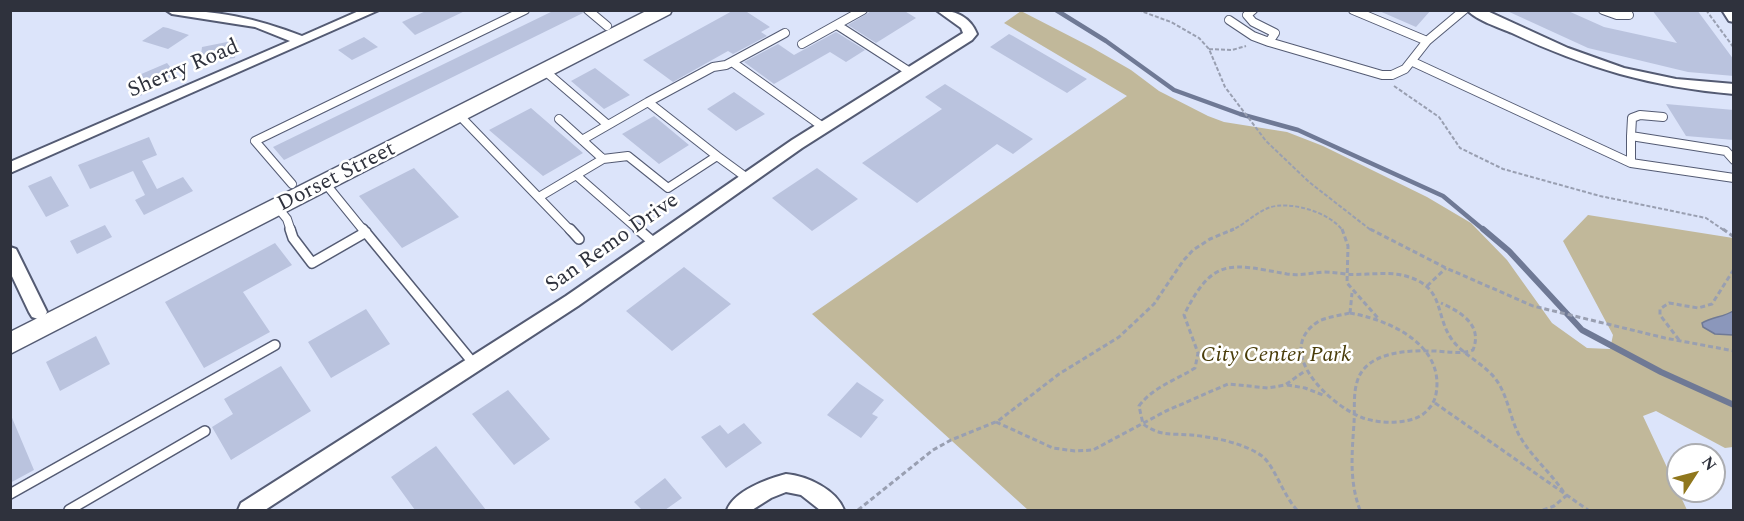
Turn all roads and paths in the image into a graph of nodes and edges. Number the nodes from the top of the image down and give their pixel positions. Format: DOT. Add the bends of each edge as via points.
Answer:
graph roads {
  1 [pos="172,10"];
  2 [pos="374,10"];
  3 [pos="525,10"];
  4 [pos="588,10"];
  5 [pos="637,10"];
  6 [pos="663,10"];
  7 [pos="863,10"];
  8 [pos="942,10"];
  9 [pos="1138,10"];
  10 [pos="1252,10"];
  11 [pos="1353,10"];
  12 [pos="1464,10"];
  13 [pos="1473,10"];
  14 [pos="1603,10"];
  15 [pos="1626,10"];
  16 [pos="1706,10"];
  17 [pos="1728,10"];
  18 [pos="1734,18"];
  19 [pos="1229,20"];
  20 [pos="837,25"];
  21 [pos="607,26"];
  22 [pos="785,33"];
  23 [pos="1257,37"];
  24 [pos="303,41"];
  25 [pos="1427,41"];
  26 [pos="1269,42"];
  27 [pos="802,45"];
  28 [pos="1734,48"];
  29 [pos="1209,49"];
  30 [pos="732,62"];
  31 [pos="1413,62"];
  32 [pos="545,71"];
  33 [pos="910,72"];
  34 [pos="1382,75"];
  35 [pos="1734,90"];
  36 [pos="648,102"];
  37 [pos="459,115"];
  38 [pos="1663,117"];
  39 [pos="559,119"];
  40 [pos="608,125"];
  41 [pos="823,127"];
  42 [pos="1631,136"];
  43 [pos="582,140"];
  44 [pos="717,156"];
  45 [pos="603,159"];
  46 [pos="1734,160"];
  47 [pos="1631,163"];
  48 [pos="10,168"];
  49 [pos="576,175"];
  50 [pos="747,178"];
  51 [pos="1734,178"];
  52 [pos="325,183"];
  53 [pos="292,184"];
  54 [pos="539,197"];
  55 [pos="278,208"];
  56 [pos="366,232"];
  57 [pos="1734,237"];
  58 [pos="579,239"];
  59 [pos="654,243"];
  60 [pos="10,253"];
  61 [pos="1446,268"];
  62 [pos="1734,268"];
  63 [pos="1347,274"];
  64 [pos="1427,286"];
  65 [pos="1352,291"];
  66 [pos="1441,303"];
  67 [pos="38,312"];
  68 [pos="1350,313"];
  69 [pos="1378,318"];
  70 [pos="10,326"];
  71 [pos="1680,341"];
  72 [pos="10,344"];
  73 [pos="275,345"];
  74 [pos="1734,351"];
  75 [pos="1426,352"];
  76 [pos="1467,353"];
  77 [pos="474,364"];
  78 [pos="1305,371"];
  79 [pos="1285,385"];
  80 [pos="1324,396"];
  81 [pos="1434,403"];
  82 [pos="1354,415"];
  83 [pos="996,422"];
  84 [pos="1143,424"];
  85 [pos="206,431"];
  86 [pos="10,495"];
  87 [pos="1566,496"];
  88 [pos="69,510"];
  89 [pos="248,510"];
  90 [pos="737,510"];
  91 [pos="834,510"];
  92 [pos="858,510"];
  93 [pos="1297,510"];
  94 [pos="1360,510"];
  95 [pos="1543,510"];
  96 [pos="1588,510"];
  1 -- 24 [label="street" via="258,24"];
  2 -- 24 [label="street, Sherry Road"];
  3 -- 53 [label="lane" via="255,141"];
  4 -- 21 [label="lane"];
  5 -- 21 [label="main road, Dorset Street"];
  6 -- 32 [label="main road, Dorset Street"];
  7 -- 20 [label="lane"];
  8 -- 33 [label="street, San Remo Drive" via="968,26 969,34"];
  9 -- 29 [label="path" via="1188,31"];
  10 -- 26 [label="lane" via="1247,15 1253,22 1275,33"];
  11 -- 25 [label="lane"];
  12 -- 25 [label="lane"];
  13 -- 35 [label="street" via="1618,71 1672,83"];
  14 -- 15 [label="lane" via="1629,15"];
  16 -- 28 [label="path"];
  17 -- 18 [label="street"];
  19 -- 23 [label="lane"];
  20 -- 27 [label="lane"];
  20 -- 33 [label="lane"];
  21 -- 53 [label="main road, Dorset Street"];
  22 -- 30 [label="lane"];
  23 -- 26 [label="lane"];
  23 -- 29 [label="path" via="1252,45 1232,50"];
  24 -- 48 [label="street, Sherry Road"];
  25 -- 31 [label="lane"];
  26 -- 34 [label="lane"];
  29 -- 61 [label="path" via="1225,87 1259,132 1309,183 1372,231"];
  30 -- 36 [label="lane" via="713,67"];
  30 -- 41 [label="lane"];
  31 -- 34 [label="lane" via="1401,73"];
  31 -- 47 [label="lane"];
  32 -- 37 [label="main road, Dorset Street"];
  32 -- 40 [label="lane"];
  33 -- 41 [label="street, San Remo Drive"];
  34 -- 57 [label="path" via="1439,117 1460,148 1503,169 1600,196 1706,218"];
  36 -- 40 [label="lane"];
  36 -- 44 [label="lane"];
  37 -- 52 [label="main road, Dorset Street"];
  37 -- 54 [label="lane"];
  38 -- 42 [label="lane" via="1632,118"];
  39 -- 43 [label="lane"];
  40 -- 43 [label="lane"];
  41 -- 50 [label="street, San Remo Drive"];
  42 -- 46 [label="lane" via="1726,151"];
  42 -- 47 [label="lane"];
  43 -- 45 [label="lane"];
  44 -- 45 [label="lane" via="668,189 628,156"];
  44 -- 50 [label="lane"];
  45 -- 49 [label="lane"];
  47 -- 51 [label="lane"];
  49 -- 54 [label="lane"];
  49 -- 59 [label="lane"];
  50 -- 59 [label="street, San Remo Drive"];
  52 -- 55 [label="main road, Dorset Street"];
  52 -- 56 [label="lane"];
  53 -- 67 [label="main road, Dorset Street"];
  54 -- 58 [label="lane"];
  55 -- 56 [label="lane" via="287,219 292,238 312,263"];
  55 -- 72 [label="main road, Dorset Street"];
  56 -- 77 [label="lane"];
  59 -- 77 [label="street, San Remo Drive"];
  60 -- 67 [label="street"];
  61 -- 64 [label="path"];
  61 -- 71 [label="path" via="1533,306"];
  62 -- 71 [label="path" via="1718,300 1711,305 1693,308 1670,303 1660,309 1660,315"];
  63 -- 64 [label="path" via="1398,274"];
  63 -- 65 [label="path"];
  63 -- 83 [label="path" via="1347,241 1339,226 1306,209 1288,206 1262,211 1243,225 1195,248 1158,298 1121,336 1076,363"];
  63 -- 84 [label="path" via="1296,275 1243,265 1227,267 1208,279 1194,293 1184,315 1198,353 1195,368 1146,395 1139,406"];
  64 -- 66 [label="path"];
  65 -- 68 [label="path"];
  65 -- 69 [label="path"];
  66 -- 76 [label="path" via="1448,333"];
  66 -- 76 [label="path" via="1462,313 1476,331 1478,344"];
  67 -- 70 [label="main road, Dorset Street"];
  68 -- 69 [label="path"];
  68 -- 78 [label="path" via="1330,315 1314,323 1304,336 1300,352"];
  69 -- 75 [label="path" via="1405,332"];
  71 -- 74 [label="path"];
  73 -- 86 [label="lane"];
  75 -- 76 [label="path"];
  75 -- 81 [label="path" via="1440,386"];
  75 -- 82 [label="path" via="1385,356 1364,366 1355,391"];
  76 -- 87 [label="path" via="1502,388 1526,447 1559,482"];
  77 -- 89 [label="street, San Remo Drive"];
  78 -- 79 [label="path"];
  78 -- 80 [label="path"];
  79 -- 80 [label="path"];
  79 -- 84 [label="path" via="1268,388 1228,384"];
  80 -- 82 [label="path"];
  81 -- 82 [label="path" via="1418,418 1388,423"];
  81 -- 87 [label="path"];
  82 -- 94 [label="path" via="1350,457"];
  83 -- 84 [label="path" via="1053,448 1075,451 1093,450"];
  83 -- 92 [label="path" via="942,444"];
  84 -- 93 [label="path" via="1169,437 1189,435 1253,451 1271,467 1282,492"];
  85 -- 88 [label="lane"];
  87 -- 95 [label="path"];
  87 -- 96 [label="path"];
  90 -- 91 [label="street" via="757,494 786,483 812,489"];
}
